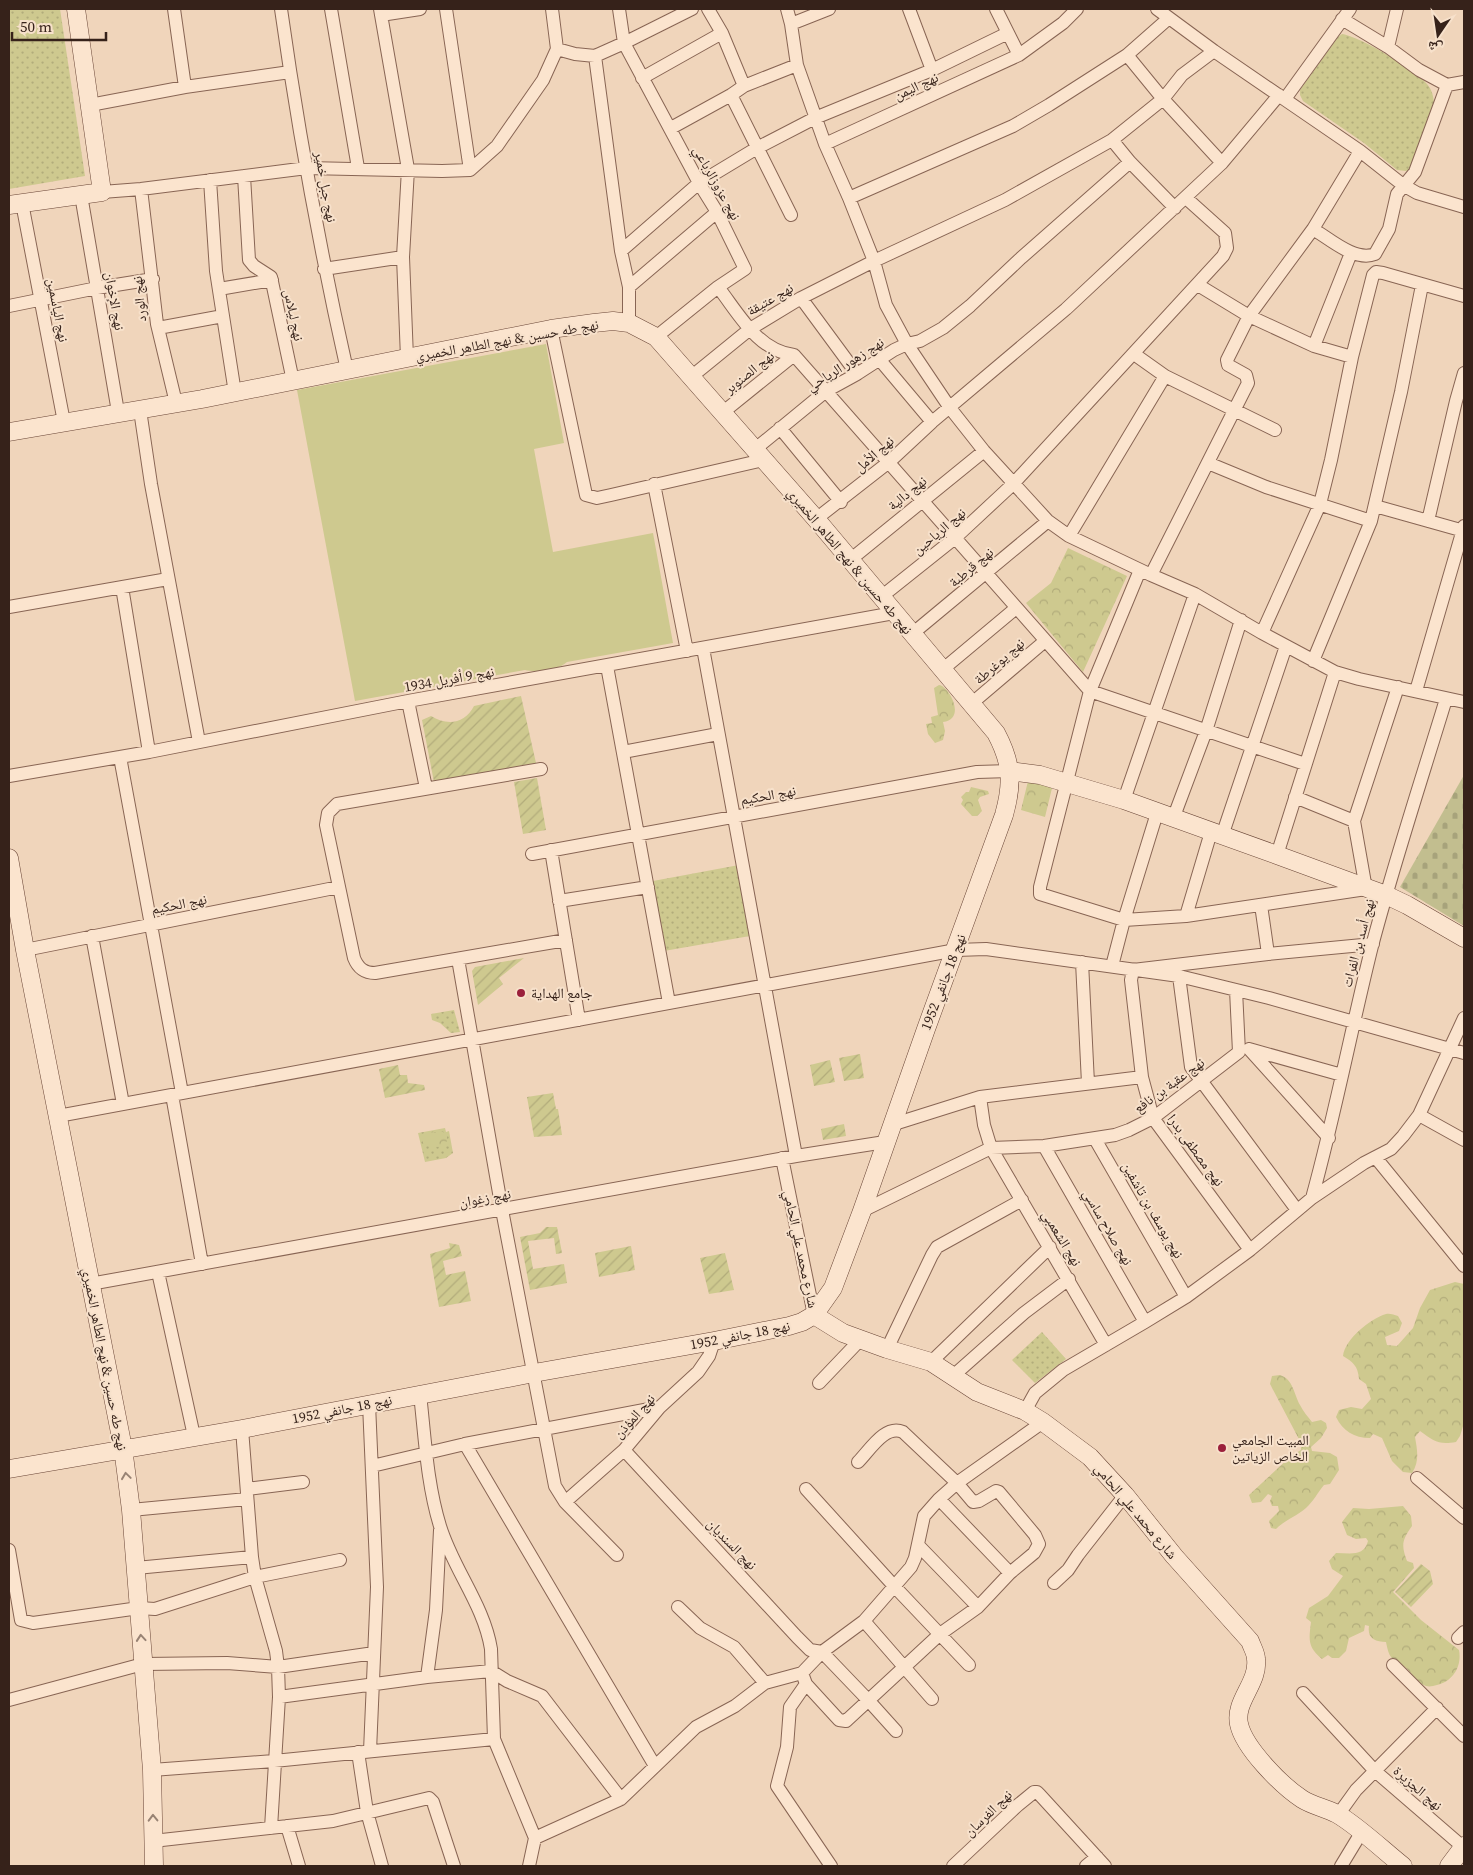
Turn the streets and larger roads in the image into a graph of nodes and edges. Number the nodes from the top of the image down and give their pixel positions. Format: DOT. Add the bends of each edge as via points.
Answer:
graph roads {
  1 [pos="76,9"];
  2 [pos="174,9"];
  3 [pos="282,9"];
  4 [pos="331,9"];
  5 [pos="420,9"];
  6 [pos="446,9"];
  7 [pos="552,9"];
  8 [pos="619,9"];
  9 [pos="692,9"];
  10 [pos="708,9"];
  11 [pos="787,9"];
  12 [pos="830,9"];
  13 [pos="909,9"];
  14 [pos="996,9"];
  15 [pos="1077,9"];
  16 [pos="1157,9"];
  17 [pos="1397,9"];
  18 [pos="380,12"];
  19 [pos="1346,14"];
  20 [pos="1169,18"];
  21 [pos="791,24"];
  22 [pos="722,33"];
  23 [pos="1008,33"];
  24 [pos="624,43"];
  25 [pos="1388,47"];
  26 [pos="557,49"];
  27 [pos="1214,51"];
  28 [pos="1019,54"];
  29 [pos="1127,55"];
  30 [pos="594,56"];
  31 [pos="796,65"];
  32 [pos="932,70"];
  33 [pos="290,72"];
  34 [pos="642,78"];
  35 [pos="1464,82"];
  36 [pos="1447,85"];
  37 [pos="744,86"];
  38 [pos="185,87"];
  39 [pos="731,95"];
  40 [pos="1282,97"];
  41 [pos="1163,99"];
  42 [pos="90,105"];
  43 [pos="816,118"];
  44 [pos="671,128"];
  45 [pos="1112,140"];
  46 [pos="825,144"];
  47 [pos="757,148"];
  48 [pos="1360,151"];
  49 [pos="1130,162"];
  50 [pos="1222,164"];
  51 [pos="308,168"];
  52 [pos="358,168"];
  53 [pos="408,169"];
  54 [pos="470,170"];
  55 [pos="244,176"];
  56 [pos="210,180"];
  57 [pos="699,183"];
  58 [pos="1403,185"];
  59 [pos="141,190"];
  60 [pos="102,192"];
  61 [pos="81,195"];
  62 [pos="849,198"];
  63 [pos="1186,198"];
  64 [pos="15,204"];
  65 [pos="1464,207"];
  66 [pos="1175,208"];
  67 [pos="717,212"];
  68 [pos="791,215"];
  69 [pos="1313,229"];
  70 [pos="621,252"];
  71 [pos="1351,252"];
  72 [pos="403,257"];
  73 [pos="1368,257"];
  74 [pos="874,260"];
  75 [pos="324,269"];
  76 [pos="1376,272"];
  77 [pos="153,279"];
  78 [pos="272,280"];
  79 [pos="1198,285"];
  80 [pos="1422,285"];
  81 [pos="630,287"];
  82 [pos="718,287"];
  83 [pos="97,288"];
  84 [pos="219,289"];
  85 [pos="1464,296"];
  86 [pos="801,298"];
  87 [pos="40,300"];
  88 [pos="9,306"];
  89 [pos="223,316"];
  90 [pos="1249,316"];
  91 [pos="629,323"];
  92 [pos="158,328"];
  93 [pos="551,329"];
  94 [pos="750,329"];
  95 [pos="656,337"];
  96 [pos="907,344"];
  97 [pos="1314,346"];
  98 [pos="1134,354"];
  99 [pos="794,355"];
  100 [pos="1352,357"];
  101 [pos="407,358"];
  102 [pos="879,358"];
  103 [pos="347,370"];
  104 [pos="857,374"];
  105 [pos="1464,374"];
  106 [pos="1165,376"];
  107 [pos="691,377"];
  108 [pos="293,381"];
  109 [pos="826,390"];
  110 [pos="235,393"];
  111 [pos="176,403"];
  112 [pos="950,408"];
  113 [pos="140,410"];
  114 [pos="118,412"];
  115 [pos="1234,412"];
  116 [pos="722,413"];
  117 [pos="64,422"];
  118 [pos="932,422"];
  119 [pos="780,428"];
  120 [pos="1275,430"];
  121 [pos="9,432"];
  122 [pos="984,452"];
  123 [pos="759,455"];
  124 [pos="889,462"];
  125 [pos="1208,463"];
  126 [pos="654,484"];
  127 [pos="1013,484"];
  128 [pos="922,500"];
  129 [pos="840,502"];
  130 [pos="1320,504"];
  131 [pos="1375,506"];
  132 [pos="816,520"];
  133 [pos="1048,521"];
  134 [pos="1371,521"];
  135 [pos="1428,521"];
  136 [pos="1464,529"];
  137 [pos="1069,536"];
  138 [pos="955,538"];
  139 [pos="850,560"];
  140 [pos="1145,573"];
  141 [pos="986,574"];
  142 [pos="168,579"];
  143 [pos="122,587"];
  144 [pos="1195,594"];
  145 [pos="881,597"];
  146 [pos="9,607"];
  147 [pos="1016,608"];
  148 [pos="894,613"];
  149 [pos="1241,620"];
  150 [pos="1262,633"];
  151 [pos="912,634"];
  152 [pos="1046,641"];
  153 [pos="1286,646"];
  154 [pos="703,648"];
  155 [pos="687,651"];
  156 [pos="1314,660"];
  157 [pos="607,666"];
  158 [pos="942,670"];
  159 [pos="1335,672"];
  160 [pos="1398,687"];
  161 [pos="1090,691"];
  162 [pos="1416,691"];
  163 [pos="1446,699"];
  164 [pos="408,701"];
  165 [pos="1464,702"];
  166 [pos="971,704"];
  167 [pos="1154,713"];
  168 [pos="1206,731"];
  169 [pos="718,734"];
  170 [pos="198,742"];
  171 [pos="1252,747"];
  172 [pos="149,752"];
  173 [pos="623,752"];
  174 [pos="120,757"];
  175 [pos="1305,764"];
  176 [pos="541,769"];
  177 [pos="1010,771"];
  178 [pos="9,776"];
  179 [pos="1066,782"];
  180 [pos="426,788"];
  181 [pos="1295,797"];
  182 [pos="1124,800"];
  183 [pos="1165,816"];
  184 [pos="734,817"];
  185 [pos="1354,821"];
  186 [pos="638,834"];
  187 [pos="1216,834"];
  188 [pos="550,850"];
  189 [pos="532,854"];
  190 [pos="1277,855"];
  191 [pos="9,858"];
  192 [pos="339,887"];
  193 [pos="648,887"];
  194 [pos="1366,889"];
  195 [pos="1386,895"];
  196 [pos="559,901"];
  197 [pos="1261,905"];
  198 [pos="1186,916"];
  199 [pos="1124,920"];
  200 [pos="151,924"];
  201 [pos="92,936"];
  202 [pos="1464,938"];
  203 [pos="566,940"];
  204 [pos="1373,944"];
  205 [pos="25,950"];
  206 [pos="956,950"];
  207 [pos="1268,954"];
  208 [pos="458,959"];
  209 [pos="1082,962"];
  210 [pos="1112,966"];
  211 [pos="1133,970"];
  212 [pos="1179,976"];
  213 [pos="765,986"];
  214 [pos="1236,990"];
  215 [pos="669,1003"];
  216 [pos="1464,1018"];
  217 [pos="579,1020"];
  218 [pos="1353,1022"];
  219 [pos="471,1040"];
  220 [pos="1244,1048"];
  221 [pos="1450,1048"];
  222 [pos="1464,1052"];
  223 [pos="1342,1075"];
  224 [pos="1142,1077"];
  225 [pos="1202,1080"];
  226 [pos="1088,1083"];
  227 [pos="177,1094"];
  228 [pos="980,1097"];
  229 [pos="123,1104"];
  230 [pos="1418,1114"];
  231 [pos="58,1116"];
  232 [pos="1153,1118"];
  233 [pos="892,1125"];
  234 [pos="1329,1138"];
  235 [pos="1095,1139"];
  236 [pos="1464,1140"];
  237 [pos="885,1142"];
  238 [pos="1044,1146"];
  239 [pos="991,1148"];
  240 [pos="796,1156"];
  241 [pos="782,1158"];
  242 [pos="1376,1158"];
  243 [pos="1312,1198"];
  244 [pos="1022,1200"];
  245 [pos="502,1210"];
  246 [pos="1297,1210"];
  247 [pos="862,1211"];
  248 [pos="1050,1247"];
  249 [pos="1250,1250"];
  250 [pos="202,1264"];
  251 [pos="1464,1266"];
  252 [pos="158,1272"];
  253 [pos="1069,1279"];
  254 [pos="90,1284"];
  255 [pos="1186,1296"];
  256 [pos="814,1314"];
  257 [pos="1145,1322"];
  258 [pos="861,1340"];
  259 [pos="714,1341"];
  260 [pos="1106,1345"];
  261 [pos="887,1349"];
  262 [pos="931,1362"];
  263 [pos="534,1373"];
  264 [pos="953,1376"];
  265 [pos="819,1383"];
  266 [pos="420,1394"];
  267 [pos="369,1404"];
  268 [pos="660,1407"];
  269 [pos="1025,1411"];
  270 [pos="1043,1422"];
  271 [pos="242,1429"];
  272 [pos="544,1430"];
  273 [pos="194,1436"];
  274 [pos="465,1444"];
  275 [pos="123,1448"];
  276 [pos="624,1450"];
  277 [pos="426,1453"];
  278 [pos="858,1462"];
  279 [pos="372,1466"];
  280 [pos="9,1469"];
  281 [pos="1417,1478"];
  282 [pos="303,1482"];
  283 [pos="957,1483"];
  284 [pos="806,1489"];
  285 [pos="247,1494"];
  286 [pos="1125,1495"];
  287 [pos="939,1499"];
  288 [pos="565,1502"];
  289 [pos="131,1510"];
  290 [pos="1464,1518"];
  291 [pos="440,1527"];
  292 [pos="918,1545"];
  293 [pos="9,1550"];
  294 [pos="617,1555"];
  295 [pos="252,1557"];
  296 [pos="340,1560"];
  297 [pos="136,1568"];
  298 [pos="1010,1573"];
  299 [pos="255,1577"];
  300 [pos="1054,1583"];
  301 [pos="894,1586"];
  302 [pos="678,1607"];
  303 [pos="978,1607"];
  304 [pos="138,1608"];
  305 [pos="864,1621"];
  306 [pos="940,1634"];
  307 [pos="822,1652"];
  308 [pos="374,1653"];
  309 [pos="143,1664"];
  310 [pos="969,1665"];
  311 [pos="1393,1665"];
  312 [pos="278,1667"];
  313 [pos="904,1667"];
  314 [pos="491,1671"];
  315 [pos="427,1677"];
  316 [pos="804,1679"];
  317 [pos="766,1684"];
  318 [pos="374,1686"];
  319 [pos="1303,1693"];
  320 [pos="279,1697"];
  321 [pos="9,1700"];
  322 [pos="932,1700"];
  323 [pos="870,1701"];
  324 [pos="1437,1708"];
  325 [pos="896,1731"];
  326 [pos="1464,1736"];
  327 [pos="494,1739"];
  328 [pos="364,1752"];
  329 [pos="274,1761"];
  330 [pos="655,1766"];
  331 [pos="152,1770"];
  332 [pos="1375,1771"];
  333 [pos="621,1798"];
  334 [pos="367,1812"];
  335 [pos="1338,1815"];
  336 [pos="287,1826"];
  337 [pos="271,1828"];
  338 [pos="1361,1832"];
  339 [pos="535,1838"];
  340 [pos="153,1841"];
  341 [pos="1464,1847"];
  342 [pos="1101,1862"];
  343 [pos="154,1866"];
  344 [pos="298,1866"];
  345 [pos="382,1866"];
  346 [pos="454,1866"];
  347 [pos="528,1866"];
  348 [pos="831,1866"];
  349 [pos="953,1866"];
  350 [pos="1086,1866"];
  351 [pos="1341,1866"];
  352 [pos="1403,1866"];
  353 [pos="1449,1866"];
  1 -- 42 [label="street"];
  2 -- 38 [label="street"];
  3 -- 33 [label="street, نهج جبل خمير"];
  4 -- 52 [label="street"];
  5 -- 18 [label="street"];
  6 -- 54 [label="street"];
  7 -- 26 [label="street"];
  8 -- 24 [label="street, نهج عزوزالرباعي"];
  9 -- 24 [label="street"];
  10 -- 22 [label="street"];
  11 -- 21 [label="street"];
  12 -- 21 [label="street"];
  13 -- 32 [label="street"];
  14 -- 23 [label="street"];
  15 -- 28 [label="street, نهج اليمن"];
  16 -- 20 [label="street"];
  17 -- 25 [label="street"];
  18 -- 53 [label="street"];
  19 -- 25 [label="street"];
  19 -- 40 [label="street, نهج الأمل"];
  20 -- 27 [label="street"];
  20 -- 29 [label="street"];
  21 -- 31 [label="street"];
  22 -- 34 [label="street"];
  22 -- 37 [label="street"];
  23 -- 28 [label="street"];
  23 -- 32 [label="street"];
  24 -- 30 [label="street"];
  24 -- 34 [label="street, نهج عزوزالرباعي"];
  25 -- 36 [label="street" via="1419,70"];
  26 -- 30 [label="street"];
  26 -- 54 [label="street" via="544,80 497,146"];
  27 -- 40 [label="street"];
  27 -- 41 [label="street, نهج عتيقة" via="1182,75"];
  28 -- 46 [label="street, نهج اليمن"];
  29 -- 41 [label="street"];
  29 -- 62 [label="street" via="1013,126"];
  30 -- 70 [label="street"];
  31 -- 37 [label="street"];
  31 -- 43 [label="street"];
  32 -- 43 [label="street"];
  33 -- 38 [label="street"];
  33 -- 51 [label="street, نهج جبل خمير"];
  34 -- 44 [label="street, نهج عزوزالرباعي"];
  35 -- 36 [label="street"];
  36 -- 58 [label="street" via="1415,172"];
  37 -- 39 [label="street"];
  38 -- 42 [label="street"];
  39 -- 44 [label="street"];
  39 -- 47 [label="street"];
  40 -- 48 [label="street"];
  40 -- 50 [label="street, نهج الأمل"];
  41 -- 45 [label="street, نهج عتيقة"];
  41 -- 50 [label="street"];
  42 -- 60 [label="street"];
  43 -- 46 [label="street"];
  43 -- 47 [label="street"];
  44 -- 57 [label="street, نهج عزوزالرباعي"];
  45 -- 49 [label="street"];
  45 -- 74 [label="street, نهج عتيقة" via="1005,200"];
  46 -- 62 [label="street"];
  47 -- 57 [label="street"];
  47 -- 68 [label="street"];
  48 -- 58 [label="street"];
  48 -- 69 [label="street"];
  49 -- 66 [label="street"];
  49 -- 96 [label="street, نهج زهور الرياحي" via="957,317 929,337"];
  50 -- 63 [label="street, نهج الأمل"];
  51 -- 52 [label="street"];
  51 -- 55 [label="street"];
  51 -- 75 [label="street, نهج جبل خمير"];
  52 -- 53 [label="street"];
  53 -- 54 [label="street"];
  53 -- 72 [label="street"];
  55 -- 56 [label="street"];
  55 -- 78 [label="street, نهج ليلاس" via="250,260"];
  56 -- 59 [label="street"];
  56 -- 84 [label="street"];
  57 -- 67 [label="street, نهج عزوزالرباعي"];
  57 -- 70 [label="street"];
  58 -- 65 [label="street" via="1417,194"];
  58 -- 73 [label="street" via="1397,194 1388,229 1375,254"];
  59 -- 60 [label="street"];
  59 -- 77 [label="street, نهج الورد"];
  60 -- 61 [label="street"];
  61 -- 64 [label="street"];
  61 -- 83 [label="street, نهج الإخوان"];
  62 -- 74 [label="street"];
  63 -- 66 [label="street, نهج الأمل"];
  63 -- 79 [label="street, نهج الرياحين" via="1225,233 1227,239 1228,248 1224,256"];
  64 -- 87 [label="street, نهج الياسمين"];
  66 -- 112 [label="street, نهج الأمل" via="1066,309"];
  67 -- 81 [label="street"];
  67 -- 82 [label="street, نهج عزوزالرباعي" via="745,269"];
  69 -- 71 [label="street"];
  69 -- 90 [label="street"];
  70 -- 81 [label="street"];
  71 -- 73 [label="street"];
  71 -- 97 [label="street"];
  72 -- 75 [label="street"];
  72 -- 101 [label="street"];
  73 -- 76 [label="street"];
  74 -- 86 [label="street, نهج عتيقة"];
  74 -- 96 [label="street" via="886,305"];
  75 -- 103 [label="street, نهج جبل خمير"];
  76 -- 80 [label="street"];
  76 -- 100 [label="street"];
  77 -- 83 [label="street"];
  77 -- 92 [label="street, نهج الورد"];
  78 -- 84 [label="street"];
  78 -- 108 [label="street, نهج ليلاس"];
  79 -- 90 [label="street"];
  79 -- 98 [label="street, نهج الرياحين"];
  80 -- 85 [label="street"];
  80 -- 131 [label="street"];
  81 -- 91 [label="street"];
  82 -- 94 [label="street"];
  82 -- 95 [label="street, نهج عزوزالرباعي"];
  83 -- 87 [label="street"];
  83 -- 114 [label="street, نهج الإخوان"];
  84 -- 89 [label="street"];
  86 -- 94 [label="street, نهج عتيقة"];
  86 -- 104 [label="street"];
  87 -- 88 [label="street"];
  87 -- 117 [label="street, نهج الياسمين"];
  89 -- 92 [label="street"];
  89 -- 110 [label="street"];
  90 -- 97 [label="street"];
  90 -- 115 [label="street" via="1227,360 1228,365 1246,375 1248,383"];
  91 -- 93 [label="street, نهج طه حسين & نهج الطاهر الخميري" via="613,321"];
  91 -- 95 [label="street, نهج طه حسين & نهج الطاهر الخميري"];
  92 -- 111 [label="street, نهج الورد"];
  93 -- 101 [label="street, نهج طه حسين & نهج الطاهر الخميري"];
  93 -- 126 [label="street" via="585,494 597,498"];
  94 -- 99 [label="street" via="769,347"];
  94 -- 107 [label="street, نهج عتيقة"];
  95 -- 107 [label="street, نهج طه حسين & نهج الطاهر الخميري"];
  96 -- 102 [label="street, نهج زهور الرياحي"];
  96 -- 112 [label="street"];
  97 -- 100 [label="street"];
  98 -- 106 [label="street"];
  98 -- 127 [label="street, نهج الرياحين"];
  99 -- 109 [label="street"];
  99 -- 116 [label="street, نهج الصنوبر"];
  100 -- 130 [label="street"];
  101 -- 103 [label="street, نهج طه حسين & نهج الطاهر الخميري"];
  102 -- 104 [label="street, نهج زهور الرياحي"];
  102 -- 118 [label="street"];
  103 -- 108 [label="street, نهج طه حسين & نهج الطاهر الخميري"];
  104 -- 109 [label="street, نهج زهور الرياحي"];
  105 -- 135 [label="street"];
  106 -- 115 [label="street"];
  106 -- 137 [label="street"];
  107 -- 116 [label="street, نهج طه حسين & نهج الطاهر الخميري"];
  108 -- 110 [label="street, نهج طه حسين & نهج الطاهر الخميري"];
  109 -- 119 [label="street, نهج زهور الرياحي"];
  109 -- 124 [label="street"];
  110 -- 111 [label="street, نهج طه حسين & نهج الطاهر الخميري"];
  111 -- 113 [label="street, نهج طه حسين & نهج الطاهر الخميري"];
  112 -- 118 [label="street, نهج الأمل"];
  112 -- 122 [label="street"];
  113 -- 114 [label="street, نهج طه حسين & نهج الطاهر الخميري"];
  113 -- 142 [label="street"];
  114 -- 117 [label="street, نهج طه حسين & نهج الطاهر الخميري"];
  115 -- 120 [label="street"];
  115 -- 125 [label="street"];
  116 -- 123 [label="street, نهج طه حسين & نهج الطاهر الخميري"];
  117 -- 121 [label="street, نهج طه حسين & نهج الطاهر الخميري"];
  118 -- 124 [label="street, نهج الأمل"];
  119 -- 123 [label="street, نهج زهور الرياحي"];
  119 -- 129 [label="street"];
  122 -- 127 [label="street"];
  122 -- 128 [label="street, نهج دالية"];
  123 -- 126 [label="street"];
  123 -- 132 [label="street, نهج طه حسين & نهج الطاهر الخميري"];
  124 -- 128 [label="street"];
  124 -- 129 [label="street, نهج الأمل"];
  125 -- 130 [label="street" via="1266,487"];
  125 -- 140 [label="street"];
  126 -- 155 [label="street"];
  127 -- 133 [label="street"];
  127 -- 138 [label="street, نهج الرياحين"];
  128 -- 138 [label="street"];
  128 -- 139 [label="street, نهج دالية"];
  129 -- 132 [label="street, نهج الأمل"];
  130 -- 134 [label="street"];
  130 -- 150 [label="street"];
  131 -- 134 [label="street"];
  131 -- 135 [label="street"];
  132 -- 139 [label="street, نهج طه حسين & نهج الطاهر الخميري"];
  133 -- 137 [label="street"];
  133 -- 141 [label="street, نهج قرطبة"];
  134 -- 156 [label="street"];
  135 -- 136 [label="street"];
  136 -- 162 [label="street"];
  137 -- 140 [label="street"];
  138 -- 141 [label="street"];
  138 -- 145 [label="street, نهج الرياحين"];
  139 -- 145 [label="street, نهج طه حسين & نهج الطاهر الخميري"];
  140 -- 144 [label="street"];
  140 -- 161 [label="street"];
  141 -- 147 [label="street"];
  141 -- 151 [label="street, نهج قرطبة"];
  142 -- 143 [label="street"];
  142 -- 170 [label="street"];
  143 -- 146 [label="street"];
  143 -- 172 [label="street"];
  144 -- 149 [label="street"];
  144 -- 167 [label="street"];
  145 -- 148 [label="street, نهج طه حسين & نهج الطاهر الخميري"];
  147 -- 152 [label="street"];
  147 -- 158 [label="street"];
  148 -- 151 [label="street, نهج طه حسين & نهج الطاهر الخميري"];
  148 -- 154 [label="street, نهج 9 أفريل 1934"];
  149 -- 150 [label="street"];
  149 -- 168 [label="street"];
  150 -- 153 [label="street"];
  151 -- 158 [label="street, نهج طه حسين & نهج الطاهر الخميري"];
  152 -- 161 [label="street"];
  152 -- 166 [label="street, نهج يوغرطة"];
  153 -- 156 [label="street"];
  153 -- 171 [label="street"];
  154 -- 155 [label="street, نهج 9 أفريل 1934"];
  154 -- 169 [label="street"];
  155 -- 157 [label="street, نهج 9 أفريل 1934"];
  156 -- 159 [label="street"];
  157 -- 164 [label="street, نهج 9 أفريل 1934"];
  157 -- 173 [label="street"];
  158 -- 166 [label="street, نهج طه حسين & نهج الطاهر الخميري"];
  159 -- 160 [label="street"];
  159 -- 175 [label="street"];
  160 -- 162 [label="street"];
  160 -- 185 [label="street"];
  161 -- 167 [label="street"];
  161 -- 179 [label="street"];
  162 -- 163 [label="street"];
  163 -- 165 [label="street"];
  163 -- 195 [label="street, نهج أسد بن الفرات"];
  164 -- 170 [label="street, نهج 9 أفريل 1934"];
  164 -- 180 [label="street"];
  166 -- 177 [label="street, نهج طه حسين & نهج الطاهر الخميري" via="996,733 1005,750"];
  167 -- 168 [label="street"];
  167 -- 182 [label="street"];
  168 -- 171 [label="street"];
  168 -- 183 [label="street"];
  169 -- 173 [label="street"];
  169 -- 184 [label="street"];
  170 -- 172 [label="street, نهج 9 أفريل 1934"];
  171 -- 175 [label="street"];
  171 -- 187 [label="street"];
  172 -- 174 [label="street, نهج 9 أفريل 1934"];
  173 -- 186 [label="street"];
  174 -- 178 [label="street, نهج 9 أفريل 1934"];
  174 -- 200 [label="street"];
  175 -- 181 [label="street"];
  176 -- 180 [label="street"];
  177 -- 179 [label="street"];
  177 -- 184 [label="street, نهج الحكيم" via="977,772"];
  177 -- 206 [label="street, نهج 18 جانفي 1952" via="1010,796"];
  179 -- 182 [label="street"];
  179 -- 199 [label="street" via="1040,894"];
  180 -- 192 [label="street" via="343,803 332,808 326,825"];
  181 -- 185 [label="street"];
  181 -- 190 [label="street"];
  182 -- 183 [label="street"];
  183 -- 187 [label="street"];
  183 -- 199 [label="street"];
  184 -- 186 [label="street, نهج الحكيم"];
  184 -- 213 [label="street"];
  185 -- 194 [label="street"];
  186 -- 188 [label="street, نهج الحكيم"];
  186 -- 193 [label="street"];
  187 -- 190 [label="street"];
  187 -- 198 [label="street"];
  188 -- 189 [label="street, نهج الحكيم"];
  188 -- 196 [label="street"];
  190 -- 194 [label="street"];
  191 -- 205 [label="street, نهج طه حسين & نهج الطاهر الخميري"];
  192 -- 200 [label="street, نهج الحكيم"];
  192 -- 208 [label="street" via="359,968 375,973"];
  193 -- 196 [label="street"];
  193 -- 215 [label="street"];
  194 -- 195 [label="street"];
  194 -- 197 [label="street"];
  195 -- 202 [label="street"];
  195 -- 204 [label="street, نهج أسد بن الفرات"];
  196 -- 203 [label="street"];
  197 -- 198 [label="street"];
  197 -- 207 [label="street"];
  198 -- 199 [label="street"];
  199 -- 210 [label="street"];
  200 -- 201 [label="street, نهج الحكيم"];
  200 -- 227 [label="street"];
  201 -- 205 [label="street, نهج الحكيم"];
  201 -- 229 [label="street"];
  203 -- 208 [label="street"];
  203 -- 217 [label="street"];
  204 -- 207 [label="street"];
  204 -- 218 [label="street, نهج أسد بن الفرات"];
  205 -- 231 [label="street, نهج طه حسين & نهج الطاهر الخميري"];
  206 -- 209 [label="street" via="986,949"];
  206 -- 213 [label="street"];
  206 -- 233 [label="street, نهج 18 جانفي 1952"];
  207 -- 211 [label="street"];
  208 -- 219 [label="street"];
  209 -- 210 [label="street"];
  209 -- 226 [label="street"];
  210 -- 211 [label="street"];
  211 -- 212 [label="street"];
  211 -- 224 [label="street, نهج مصطفى بدرا" via="1131,980"];
  212 -- 214 [label="street"];
  212 -- 225 [label="street" via="1191,1066"];
  213 -- 215 [label="street"];
  213 -- 240 [label="street"];
  214 -- 218 [label="street"];
  214 -- 220 [label="street"];
  215 -- 217 [label="street"];
  216 -- 221 [label="street"];
  217 -- 219 [label="street"];
  218 -- 221 [label="street"];
  218 -- 223 [label="street, نهج أسد بن الفرات"];
  219 -- 227 [label="street"];
  219 -- 245 [label="street"];
  220 -- 223 [label="street"];
  220 -- 225 [label="street, نهج عقبة بن نافع"];
  220 -- 234 [label="street"];
  221 -- 222 [label="street"];
  221 -- 230 [label="street"];
  223 -- 234 [label="street, نهج أسد بن الفرات"];
  224 -- 226 [label="street"];
  224 -- 232 [label="street, نهج مصطفى بدرا"];
  225 -- 232 [label="street, نهج عقبة بن نافع"];
  225 -- 246 [label="street"];
  226 -- 228 [label="street"];
  227 -- 229 [label="street"];
  227 -- 250 [label="street"];
  228 -- 233 [label="street"];
  228 -- 239 [label="street, نهج الشعمبي"];
  229 -- 231 [label="street"];
  230 -- 236 [label="street"];
  230 -- 242 [label="street" via="1391,1149"];
  231 -- 254 [label="street, نهج طه حسين & نهج الطاهر الخميري"];
  232 -- 235 [label="street, نهج عقبة بن نافع" via="1115,1136"];
  232 -- 249 [label="street, نهج مصطفى بدرا"];
  233 -- 237 [label="street, نهج 18 جانفي 1952"];
  234 -- 243 [label="street, نهج أسد بن الفرات"];
  235 -- 238 [label="street, نهج عقبة بن نافع"];
  235 -- 255 [label="street, نهج يوسف بن تاشفين"];
  237 -- 240 [label="street, نهج زغوان"];
  237 -- 247 [label="street, نهج 18 جانفي 1952"];
  238 -- 239 [label="street, نهج عقبة بن نافع"];
  238 -- 257 [label="street, نهج صلاح ساسي"];
  239 -- 244 [label="street, نهج الشعمبي"];
  239 -- 247 [label="street"];
  240 -- 241 [label="street, نهج زغوان"];
  241 -- 245 [label="street, نهج زغوان"];
  241 -- 256 [label="street, شارع محمد علي الحامي"];
  242 -- 243 [label="street"];
  242 -- 251 [label="street"];
  243 -- 246 [label="street"];
  244 -- 248 [label="street, نهج الشعمبي"];
  244 -- 261 [label="street" via="937,1247"];
  245 -- 250 [label="street, نهج زغوان"];
  245 -- 263 [label="street"];
  246 -- 249 [label="street"];
  247 -- 256 [label="street, نهج 18 جانفي 1952" via="833,1288"];
  248 -- 253 [label="street, نهج الشعمبي"];
  248 -- 262 [label="street"];
  249 -- 255 [label="street"];
  250 -- 252 [label="street, نهج زغوان"];
  252 -- 254 [label="street, نهج زغوان"];
  252 -- 273 [label="street"];
  253 -- 260 [label="street, نهج الشعمبي"];
  253 -- 264 [label="street" via="1024,1313"];
  254 -- 275 [label="street, نهج طه حسين & نهج الطاهر الخميري"];
  255 -- 257 [label="street"];
  256 -- 258 [label="street, شارع محمد علي الحامي" via="843,1333"];
  256 -- 259 [label="street, نهج 18 جانفي 1952" via="789,1326"];
  257 -- 260 [label="street"];
  258 -- 261 [label="street, شارع محمد علي الحامي"];
  258 -- 265 [label="street"];
  259 -- 263 [label="street, نهج 18 جانفي 1952"];
  259 -- 268 [label="street, نهج المؤذن" via="698,1372"];
  260 -- 269 [label="street" via="1063,1370 1035,1393"];
  261 -- 262 [label="street, شارع محمد علي الحامي"];
  262 -- 264 [label="street, شارع محمد علي الحامي"];
  263 -- 266 [label="street, نهج 18 جانفي 1952"];
  263 -- 272 [label="street"];
  264 -- 269 [label="street, شارع محمد علي الحامي" via="977,1392"];
  266 -- 267 [label="street, نهج 18 جانفي 1952"];
  266 -- 277 [label="street"];
  267 -- 271 [label="street, نهج 18 جانفي 1952"];
  267 -- 279 [label="street"];
  268 -- 272 [label="street"];
  268 -- 276 [label="street, نهج المؤذن"];
  269 -- 270 [label="street, شارع محمد علي الحامي"];
  270 -- 283 [label="street"];
  270 -- 286 [label="street, شارع محمد علي الحامي" via="1090,1457"];
  271 -- 273 [label="street, نهج 18 جانفي 1952"];
  271 -- 285 [label="street"];
  272 -- 274 [label="street"];
  272 -- 288 [label="street" via="555,1486"];
  273 -- 275 [label="street, نهج 18 جانفي 1952"];
  274 -- 277 [label="street"];
  274 -- 330 [label="street"];
  275 -- 280 [label="street, نهج 18 جانفي 1952"];
  289 -- 275 [label="street, نهج طه حسين & نهج الطاهر الخميري, one-way"];
  276 -- 288 [label="street, نهج المؤذن"];
  276 -- 307 [label="street, نهج السنديان" via="797,1637 810,1650"];
  277 -- 279 [label="street"];
  277 -- 291 [label="street"];
  278 -- 283 [label="street" via="885,1434 898,1430"];
  279 -- 308 [label="street" via="377,1587"];
  281 -- 290 [label="street"];
  282 -- 285 [label="street"];
  283 -- 287 [label="street"];
  283 -- 298 [label="street" via="973,1502 998,1491 1038,1539 1034,1553"];
  284 -- 301 [label="street"];
  285 -- 289 [label="street"];
  285 -- 295 [label="street"];
  286 -- 300 [label="street" via="1068,1570"];
  286 -- 335 [label="street, شارع محمد علي الحامي" via="1250,1641 1256,1666 1238,1721 1244,1739 1254,1754 1300,1797"];
  287 -- 292 [label="street" via="924,1516"];
  287 -- 298 [label="street"];
  288 -- 294 [label="street"];
  289 -- 297 [label="street, نهج طه حسين & نهج الطاهر الخميري"];
  291 -- 314 [label="street" via="489,1637"];
  291 -- 315 [label="street" via="436,1610"];
  292 -- 301 [label="street" via="911,1567"];
  292 -- 303 [label="street"];
  293 -- 304 [label="street" via="21,1620 46,1622"];
  295 -- 297 [label="street"];
  295 -- 299 [label="street"];
  296 -- 299 [label="street"];
  297 -- 304 [label="street, نهج طه حسين & نهج الطاهر الخميري"];
  298 -- 303 [label="street"];
  299 -- 304 [label="street" via="155,1609"];
  299 -- 312 [label="street"];
  301 -- 305 [label="street"];
  301 -- 306 [label="street"];
  302 -- 317 [label="street" via="700,1628 734,1647"];
  303 -- 306 [label="street"];
  309 -- 304 [label="street, نهج طه حسين & نهج الطاهر الخميري, one-way"];
  305 -- 307 [label="street"];
  305 -- 313 [label="street"];
  306 -- 310 [label="street"];
  306 -- 313 [label="street"];
  307 -- 316 [label="street"];
  307 -- 323 [label="street, نهج السنديان"];
  308 -- 312 [label="street"];
  308 -- 318 [label="street"];
  309 -- 312 [label="street" via="227,1663"];
  309 -- 321 [label="street"];
  309 -- 331 [label="street, نهج طه حسين & نهج الطاهر الخميري"];
  311 -- 324 [label="street"];
  312 -- 320 [label="street"];
  313 -- 322 [label="street"];
  313 -- 323 [label="street"];
  314 -- 315 [label="street"];
  314 -- 327 [label="street"];
  314 -- 333 [label="street" via="542,1696"];
  315 -- 318 [label="street"];
  316 -- 317 [label="street"];
  316 -- 323 [label="street" via="842,1722"];
  316 -- 348 [label="street" via="789,1710 787,1747 778,1789"];
  317 -- 330 [label="street" via="735,1706 696,1727"];
  318 -- 320 [label="street"];
  318 -- 328 [label="street"];
  319 -- 332 [label="street, نهج الجزيرة"];
  320 -- 329 [label="street"];
  323 -- 325 [label="street, نهج السنديان"];
  324 -- 326 [label="street"];
  324 -- 332 [label="street, نهج الجزيرة"];
  327 -- 328 [label="street"];
  327 -- 339 [label="street"];
  328 -- 329 [label="street"];
  328 -- 334 [label="street"];
  329 -- 331 [label="street"];
  329 -- 337 [label="street"];
  330 -- 333 [label="street"];
  340 -- 331 [label="street, نهج طه حسين & نهج الطاهر الخميري, one-way"];
  332 -- 335 [label="street, نهج الجزيرة"];
  332 -- 341 [label="street, نهج الجزيرة"];
  333 -- 339 [label="street"];
  334 -- 336 [label="street" via="333,1821"];
  334 -- 345 [label="street"];
  334 -- 346 [label="street" via="431,1799"];
  335 -- 338 [label="street, شارع محمد علي الحامي"];
  336 -- 337 [label="street"];
  336 -- 344 [label="street"];
  337 -- 340 [label="street"];
  338 -- 351 [label="street"];
  338 -- 352 [label="street, شارع محمد علي الحامي"];
  339 -- 347 [label="street"];
  340 -- 343 [label="street, نهج طه حسين & نهج الطاهر الخميري"];
  341 -- 353 [label="street"];
  342 -- 349 [label="street, نهج الفرسان" via="1034,1792"];
  342 -- 350 [label="street"];
}
